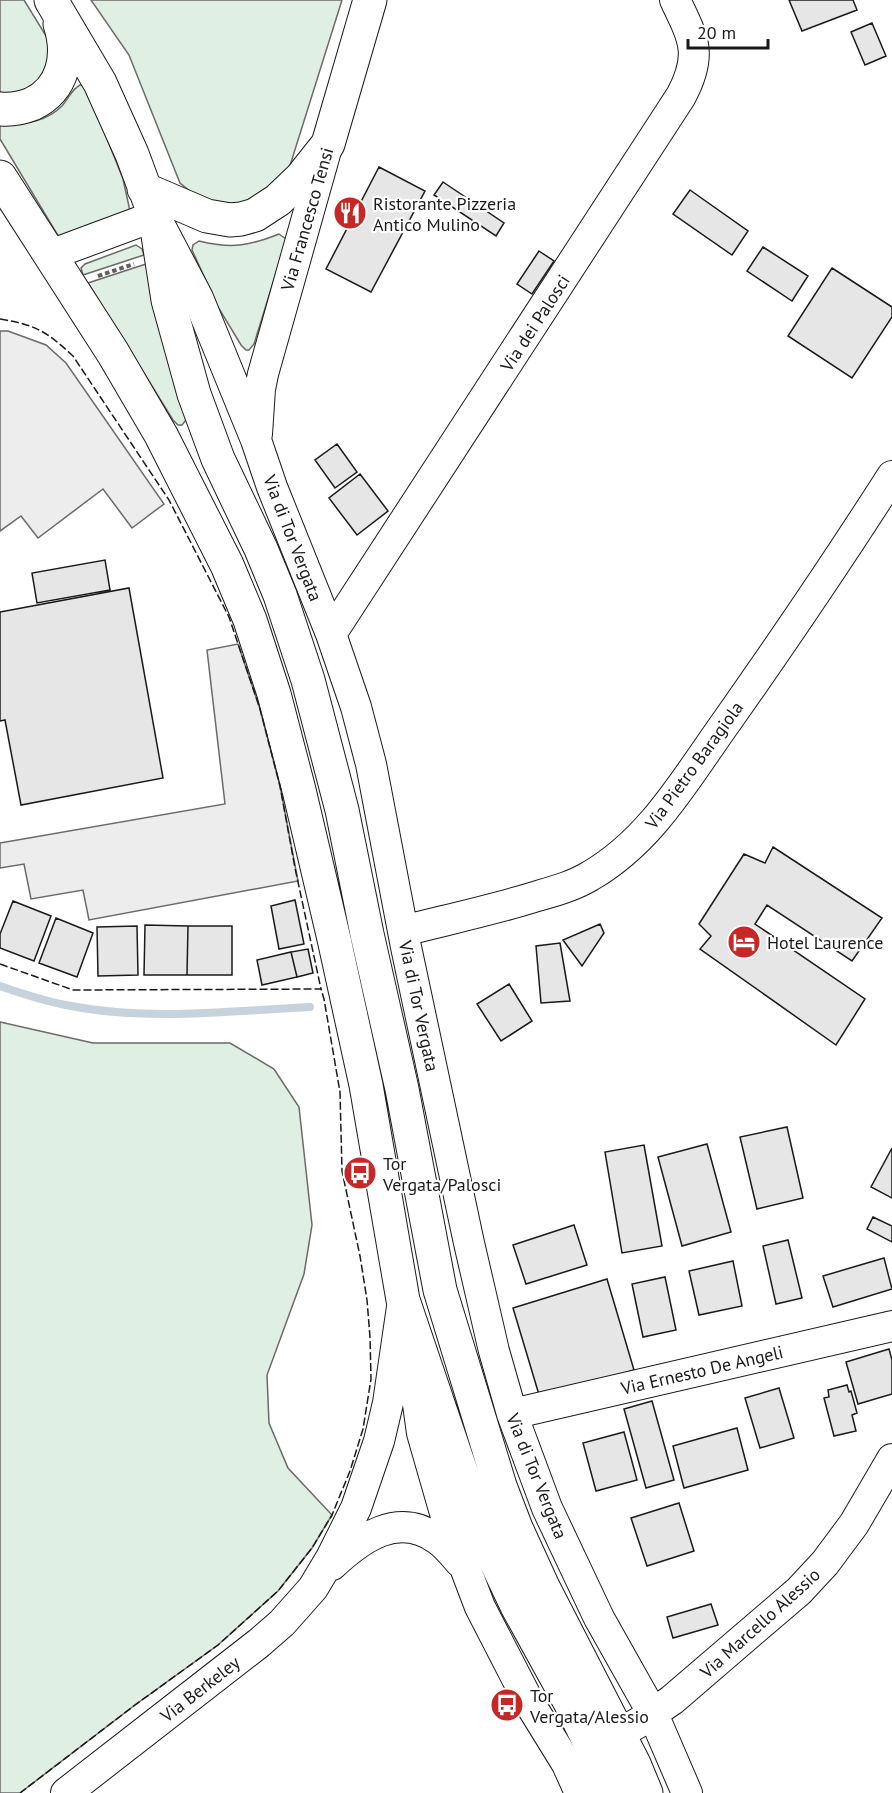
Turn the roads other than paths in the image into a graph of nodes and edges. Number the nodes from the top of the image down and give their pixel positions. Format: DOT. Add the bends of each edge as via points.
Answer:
graph roads {
  1 [pos="50,0"];
  2 [pos="370,0"];
  3 [pos="675,0"];
  4 [pos="0,109"];
  5 [pos="328,144"];
  6 [pos="0,177"];
  7 [pos="149,203"];
  8 [pos="50,255"];
  9 [pos="256,440"];
  10 [pos="892,476"];
  11 [pos="331,634"];
  12 [pos="403,931"];
  13 [pos="404,1300"];
  14 [pos="892,1326"];
  15 [pos="512,1414"];
  16 [pos="892,1459"];
  17 [pos="464,1566"];
  18 [pos="323,1573"];
  19 [pos="653,1714"];
  20 [pos="593,1749"];
  21 [pos="66,1793"];
  22 [pos="580,1793"];
  23 [pos="612,1793"];
  24 [pos="646,1793"];
  25 [pos="687,1793"];
  1 -- 4 [label="main road" via="65,42 60,77 53,89 35,102 12,110"];
  1 -- 7 [label="main road, Via di Tor Vergata" via="100,83"];
  2 -- 5 [label="main road, Via Francesco Tensi"];
  3 -- 11 [label="street, Via dei Palosci" via="694,50 693,72 681,96"];
  5 -- 7 [label="main road" via="287,193 248,218 230,220"];
  5 -- 9 [label="street, Via Francesco Tensi" via="263,374"];
  6 -- 8 [label="main road, Via di Tor Vergata"];
  7 -- 8 [label="street"];
  7 -- 9 [label="street, Via di Tor Vergata" via="198,298"];
  7 -- 20 [label="main road, Via di Tor Vergata" via="168,300 194,394 218,459 280,595 334,774 402,1089 434,1267 454,1341 500,1486 543,1587"];
  8 -- 13 [label="main road, Via di Tor Vergata" via="161,435 227,565 262,655 334,939 366,1085"];
  9 -- 11 [label="street, Via di Tor Vergata"];
  10 -- 12 [label="street, Via Pietro Baragiola" via="665,810 626,851 598,872 568,887"];
  11 -- 12 [label="street, Via di Tor Vergata" via="371,764"];
  12 -- 15 [label="street, Via di Tor Vergata" via="469,1243"];
  13 -- 17 [label="street, Via di Tor Vergata" via="422,1433"];
  13 -- 18 [label="street, Via Berkeley" via="379,1441 356,1508"];
  13 -- 20 [label="main road, Via di Tor Vergata" via="487,1543"];
  14 -- 15 [label="street, Via Ernesto De Angeli"];
  15 -- 19 [label="street, Via di Tor Vergata" via="547,1508 578,1574"];
  16 -- 19 [label="street, Via Marcello Alessio" via="854,1524 812,1578"];
  17 -- 18 [label="street, Via Berkeley" via="430,1535 402,1526 372,1535"];
  17 -- 20 [label="street, Via di Tor Vergata" via="480,1607 536,1716"];
  18 -- 21 [label="street, Via Berkeley" via="303,1601 271,1633"];
  19 -- 20 [label="street, Via Marcello Alessio"];
  19 -- 25 [label="street, Via di Tor Vergata"];
  20 -- 22 [label="street, Via di Tor Vergata"];
  20 -- 23 [label="main road, Via di Tor Vergata"];
  20 -- 24 [label="main road, Via di Tor Vergata"];
}
